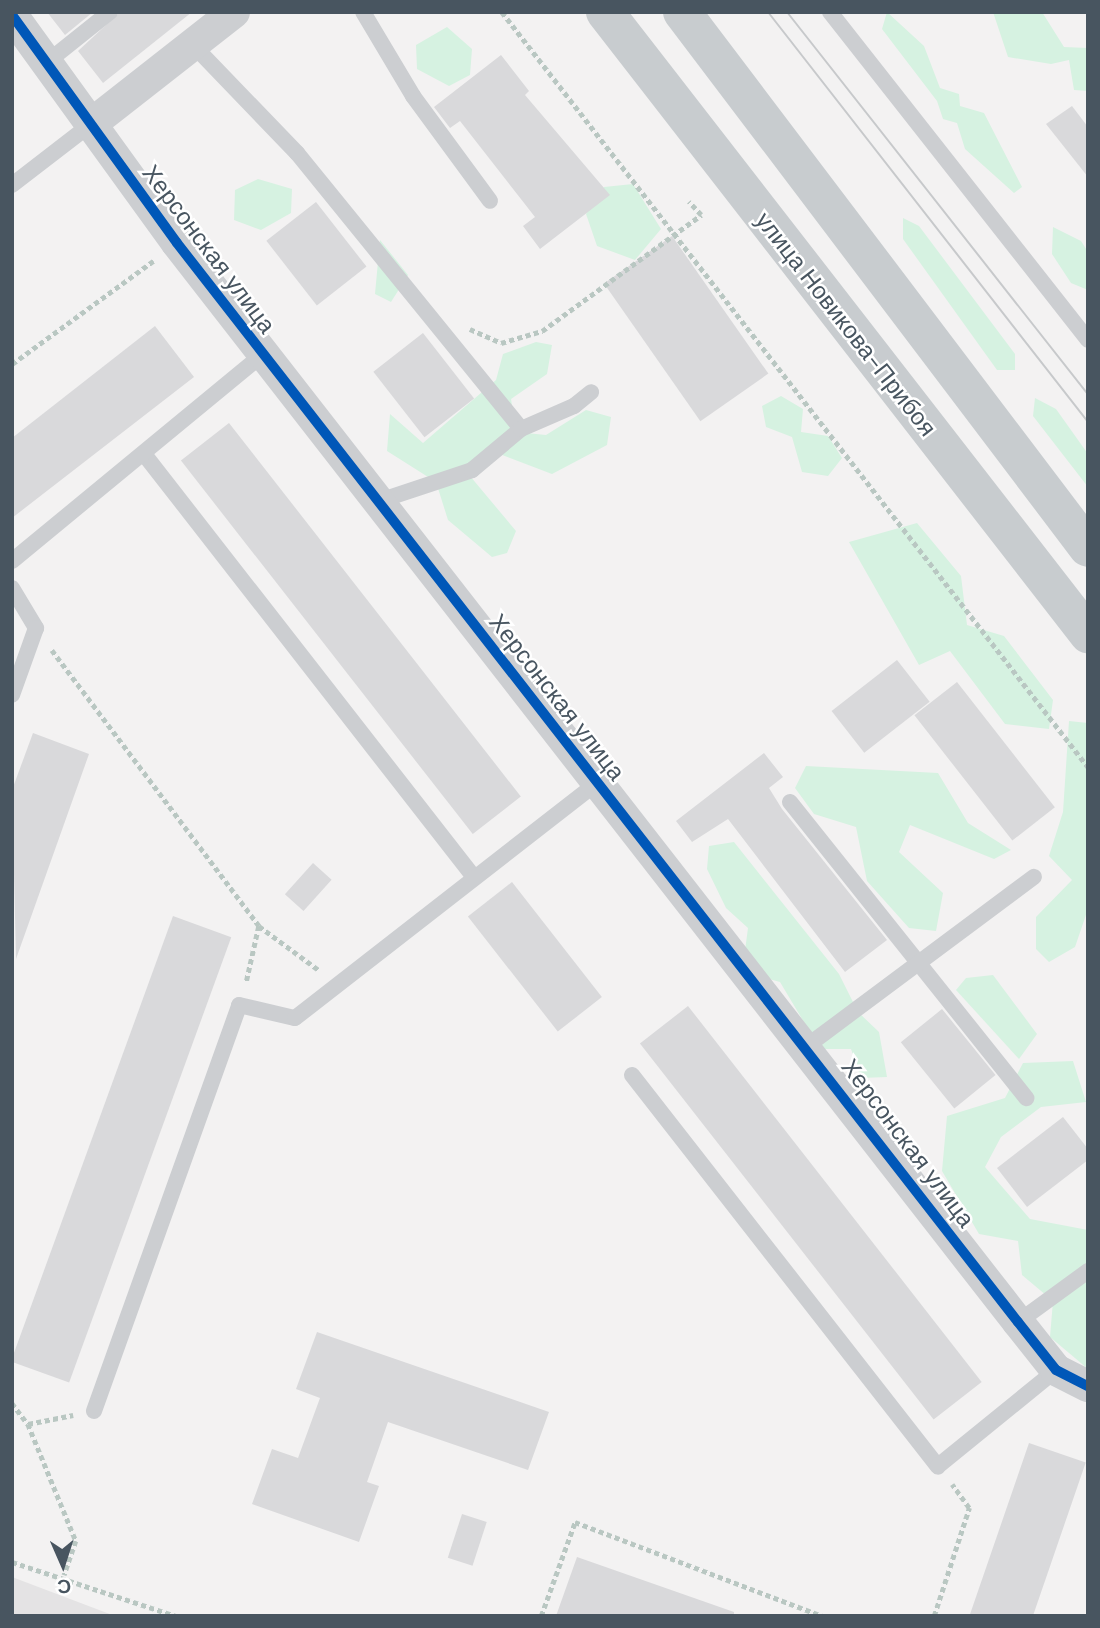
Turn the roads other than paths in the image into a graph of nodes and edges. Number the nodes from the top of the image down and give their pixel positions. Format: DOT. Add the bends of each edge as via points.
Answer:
graph roads {
  1 [pos="110,12"];
  2 [pos="234,12"];
  3 [pos="363,12"];
  4 [pos="605,12"];
  5 [pos="682,12"];
  6 [pos="830,12"];
  7 [pos="15,26"];
  8 [pos="194,46"];
  9 [pos="46,63"];
  10 [pos="90,125"];
  11 [pos="12,185"];
  12 [pos="490,201"];
  13 [pos="1088,340"];
  14 [pos="263,354"];
  15 [pos="591,392"];
  16 [pos="521,429"];
  17 [pos="144,454"];
  18 [pos="379,501"];
  19 [pos="1088,548"];
  20 [pos="12,561"];
  21 [pos="12,588"];
  22 [pos="1088,634"];
  23 [pos="12,695"];
  24 [pos="597,783"];
  25 [pos="790,803"];
  26 [pos="472,876"];
  27 [pos="1034,877"];
  28 [pos="919,959"];
  29 [pos="807,1046"];
  30 [pos="632,1075"];
  31 [pos="1026,1098"];
  32 [pos="1088,1271"];
  33 [pos="1018,1322"];
  34 [pos="1056,1370"];
  35 [pos="1088,1387"];
  36 [pos="94,1411"];
  1 -- 9 [label="lane"];
  2 -- 8 [label="street"];
  3 -- 12 [label="lane" via="413,96"];
  4 -- 22 [label="main road, улица Новикова-Прибоя"];
  5 -- 19 [label="main road"];
  6 -- 13 [label="lane"];
  7 -- 9 [label="street, Херсонская улица"];
  8 -- 10 [label="street"];
  8 -- 16 [label="lane" via="297,153"];
  9 -- 10 [label="street, Херсонская улица"];
  10 -- 11 [label="lane"];
  10 -- 14 [label="street, Херсонская улица"];
  14 -- 17 [label="lane"];
  14 -- 18 [label="street, Херсонская улица"];
  15 -- 16 [label="lane" via="574,406"];
  16 -- 18 [label="lane" via="472,470"];
  17 -- 20 [label="lane"];
  17 -- 26 [label="lane"];
  18 -- 24 [label="street, Херсонская улица"];
  21 -- 23 [label="lane" via="36,628"];
  24 -- 26 [label="lane"];
  24 -- 29 [label="street, Херсонская улица"];
  25 -- 28 [label="lane"];
  26 -- 36 [label="lane" via="295,1018 239,1004"];
  27 -- 28 [label="lane"];
  28 -- 29 [label="lane"];
  28 -- 31 [label="lane"];
  29 -- 33 [label="street, Херсонская улица"];
  30 -- 34 [label="lane" via="938,1466"];
  32 -- 33 [label="lane"];
  33 -- 34 [label="street, Херсонская улица"];
  34 -- 35 [label="street, Херсонская улица"];
}
